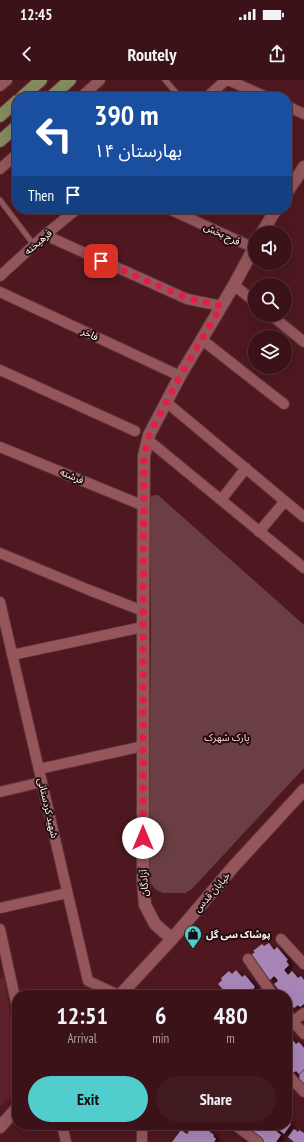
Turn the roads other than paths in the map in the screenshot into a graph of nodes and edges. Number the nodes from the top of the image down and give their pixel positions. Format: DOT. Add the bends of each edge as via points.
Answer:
graph roads {
  1 [pos="7,80"];
  2 [pos="41,80"];
  3 [pos="70,80"];
  4 [pos="100,80"];
  5 [pos="165,80"];
  6 [pos="227,80"];
  7 [pos="0,86"];
  8 [pos="28,89"];
  9 [pos="57,92"];
  10 [pos="87,92"];
  11 [pos="176,92"];
  12 [pos="213,92"];
  13 [pos="255,92"];
  14 [pos="12,105"];
  15 [pos="292,108"];
  16 [pos="304,114"];
  17 [pos="0,116"];
  18 [pos="12,130"];
  19 [pos="0,140"];
  20 [pos="12,158"];
  21 [pos="0,168"];
  22 [pos="304,168"];
  23 [pos="292,185"];
  24 [pos="0,200"];
  25 [pos="71,214"];
  26 [pos="180,214"];
  27 [pos="273,214"];
  28 [pos="266,226"];
  29 [pos="45,235"];
  30 [pos="34,244"];
  31 [pos="248,244"];
  32 [pos="248,258"];
  33 [pos="0,276"];
  34 [pos="234,285"];
  35 [pos="0,292"];
  36 [pos="248,296"];
  37 [pos="221,306"];
  38 [pos="279,322"];
  39 [pos="202,339"];
  40 [pos="304,342"];
  41 [pos="0,370"];
  42 [pos="180,376"];
  43 [pos="166,402"];
  44 [pos="284,404"];
  45 [pos="135,431"];
  46 [pos="148,440"];
  47 [pos="0,447"];
  48 [pos="246,468"];
  49 [pos="221,500"];
  50 [pos="285,501"];
  51 [pos="144,506"];
  52 [pos="304,517"];
  53 [pos="259,532"];
  54 [pos="0,553"];
  55 [pos="304,568"];
  56 [pos="0,602"];
  57 [pos="143,611"];
  58 [pos="143,627"];
  59 [pos="12,655"];
  60 [pos="143,746"];
  61 [pos="39,769"];
  62 [pos="42,782"];
  63 [pos="304,790"];
  64 [pos="0,792"];
  65 [pos="67,893"];
  66 [pos="0,908"];
  67 [pos="0,929"];
  68 [pos="172,939"];
  69 [pos="281,939"];
  70 [pos="248,959"];
  71 [pos="304,964"];
  72 [pos="13,990"];
  73 [pos="108,990"];
  74 [pos="124,990"];
  75 [pos="270,990"];
  76 [pos="304,1013"];
  77 [pos="292,1019"];
  78 [pos="292,1024"];
  79 [pos="304,1034"];
  80 [pos="292,1079"];
  81 [pos="304,1092"];
  82 [pos="12,1113"];
  83 [pos="0,1126"];
  84 [pos="63,1130"];
  85 [pos="142,1130"];
  86 [pos="242,1130"];
  87 [pos="66,1142"];
  88 [pos="142,1142"];
  89 [pos="258,1142"];
  1 -- 7 [label="street"];
  2 -- 8 [label="main road"];
  3 -- 9 [label="main road"];
  4 -- 10 [label="street"];
  5 -- 11 [label="lane"];
  6 -- 12 [label="street"];
  6 -- 13 [label="street"];
  14 -- 17 [label="main road"];
  15 -- 16 [label="street"];
  18 -- 19 [label="main road"];
  20 -- 21 [label="street"];
  22 -- 23 [label="street"];
  24 -- 30 [label="lane"];
  25 -- 29 [label="street, فرهیخته"];
  26 -- 31 [label="street, فرح بخش"];
  27 -- 28 [label="street"];
  29 -- 30 [label="street, فرهیخته"];
  29 -- 37 [label="street" via="187,298"];
  30 -- 33 [label="street, فرهیخته"];
  32 -- 34 [label="street, آزادگان"];
  34 -- 36 [label="street"];
  34 -- 37 [label="street, آزادگان"];
  35 -- 42 [label="street, فاخر"];
  37 -- 39 [label="street, آزادگان"];
  38 -- 40 [label="street"];
  39 -- 42 [label="street, آزادگان"];
  39 -- 44 [label="street"];
  41 -- 45 [label="street"];
  42 -- 43 [label="street, آزادگان"];
  43 -- 46 [label="street, آزادگان"];
  43 -- 48 [label="street"];
  46 -- 49 [label="street"];
  46 -- 51 [label="street, آزادگان" via="144,456"];
  47 -- 51 [label="street, فرشته"];
  48 -- 49 [label="street"];
  48 -- 50 [label="street"];
  49 -- 53 [label="street"];
  50 -- 52 [label="street"];
  50 -- 53 [label="street"];
  51 -- 57 [label="street, آزادگان"];
  53 -- 55 [label="street"];
  54 -- 57 [label="street"];
  56 -- 59 [label="street, شهید کردستانی"];
  57 -- 58 [label="street, آزادگان"];
  58 -- 59 [label="street"];
  58 -- 60 [label="street, آزادگان"];
  59 -- 61 [label="street, شهید کردستانی"];
  60 -- 61 [label="street"];
  60 -- 68 [label="street, آزادگان" via="145,905 155,924"];
  61 -- 62 [label="street, شهید کردستانی"];
  62 -- 64 [label="street"];
  62 -- 65 [label="street, شهید کردستانی"];
  63 -- 68 [label="street, خیابان قدس"];
  65 -- 66 [label="street"];
  65 -- 73 [label="street, شهید کردستانی" via="88,981"];
  67 -- 72 [label="street"];
  68 -- 74 [label="street, خیابان قدس"];
  69 -- 71 [label="street"];
  70 -- 75 [label="street"];
  76 -- 77 [label="street"];
  78 -- 79 [label="street"];
  80 -- 81 [label="street"];
  82 -- 83 [label="street"];
  84 -- 87 [label="street"];
  85 -- 88 [label="street"];
  86 -- 89 [label="street"];
}
